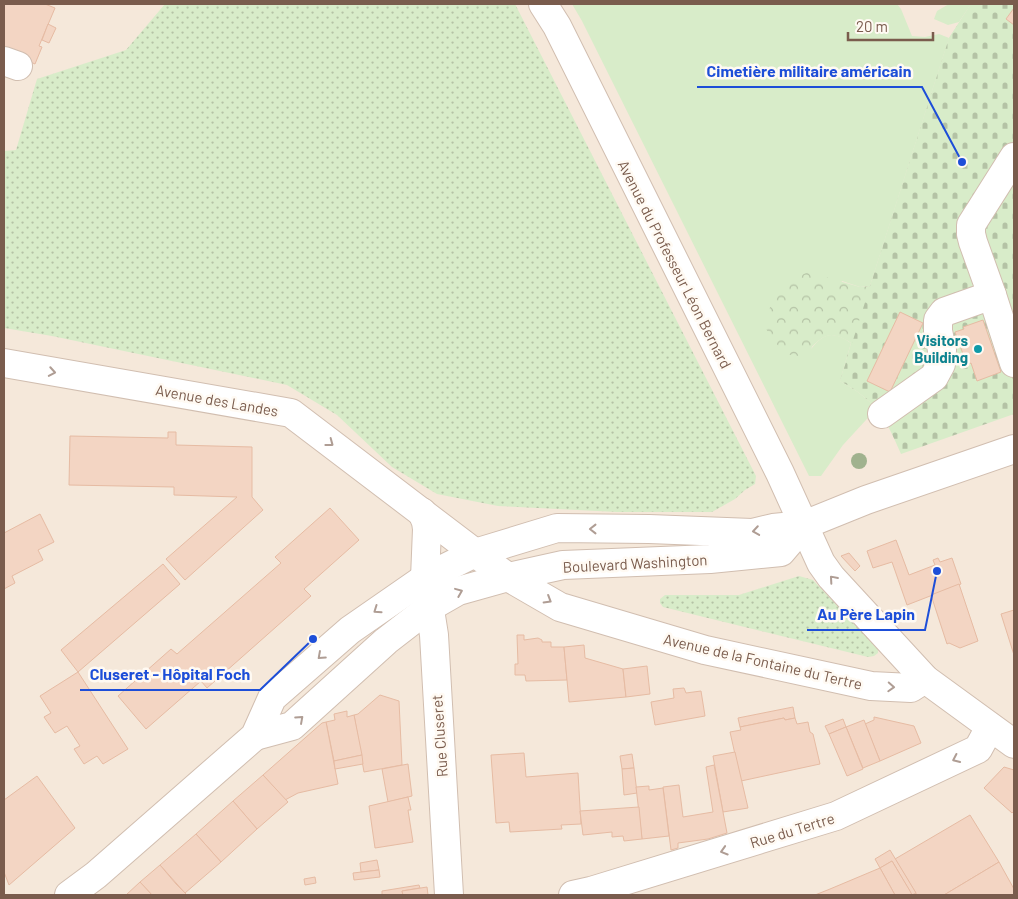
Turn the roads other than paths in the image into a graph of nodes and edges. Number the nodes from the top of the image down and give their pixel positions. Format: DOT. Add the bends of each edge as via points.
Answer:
graph roads {
  1 [pos="543,4"];
  2 [pos="1014,157"];
  3 [pos="992,295"];
  4 [pos="1012,348"];
  5 [pos="4,363"];
  6 [pos="882,414"];
  7 [pos="1014,449"];
  8 [pos="422,512"];
  9 [pos="804,525"];
  10 [pos="475,553"];
  11 [pos="508,577"];
  12 [pos="425,578"];
  13 [pos="430,606"];
  14 [pos="925,679"];
  15 [pos="990,728"];
  16 [pos="255,736"];
  17 [pos="1014,744"];
  18 [pos="69,895"];
  19 [pos="449,895"];
  20 [pos="573,895"];
  1 -- 9 [label="street, Avenue du Professeur Léon Bernard"];
  2 -- 3 [label="street" via="971,225 973,242"];
  3 -- 4 [label="street"];
  3 -- 6 [label="street" via="944,312 938,320 941,364 934,377"];
  5 -- 8 [label="street, Avenue des Landes, one-way" via="291,414"];
  7 -- 9 [label="street, Boulevard Washington"];
  8 -- 10 [label="street, Avenue de la Fontaine du Tertre"];
  8 -- 12 [label="street" via="427,529"];
  9 -- 10 [label="street, Boulevard Washington, one-way" via="752,533 557,528"];
  9 -- 11 [label="street, Boulevard Washington" via="781,552 710,559 563,565"];
  14 -- 9 [label="street, Avenue du Professeur Léon Bernard, one-way" via="831,577"];
  10 -- 11 [label="street, Avenue de la Fontaine du Tertre"];
  10 -- 12 [label="street, Boulevard Washington"];
  13 -- 11 [label="street, Boulevard Washington, one-way" via="458,591"];
  11 -- 14 [label="street, Avenue de la Fontaine du Tertre, one-way" via="560,607 705,650 871,686 912,688"];
  12 -- 13 [label="street, Rue Cluseret"];
  12 -- 16 [label="street, Boulevard Washington, one-way" via="350,630 272,698"];
  16 -- 13 [label="street, Boulevard Washington, one-way" via="292,726 372,653"];
  13 -- 19 [label="street, Rue Cluseret"];
  14 -- 15 [label="street, Avenue du Professeur Léon Bernard"];
  15 -- 17 [label="street, Avenue du Professeur Léon Bernard"];
  15 -- 20 [label="street, Rue du Tertre, one-way" via="978,749 836,816"];
  16 -- 18 [label="street"];
}
